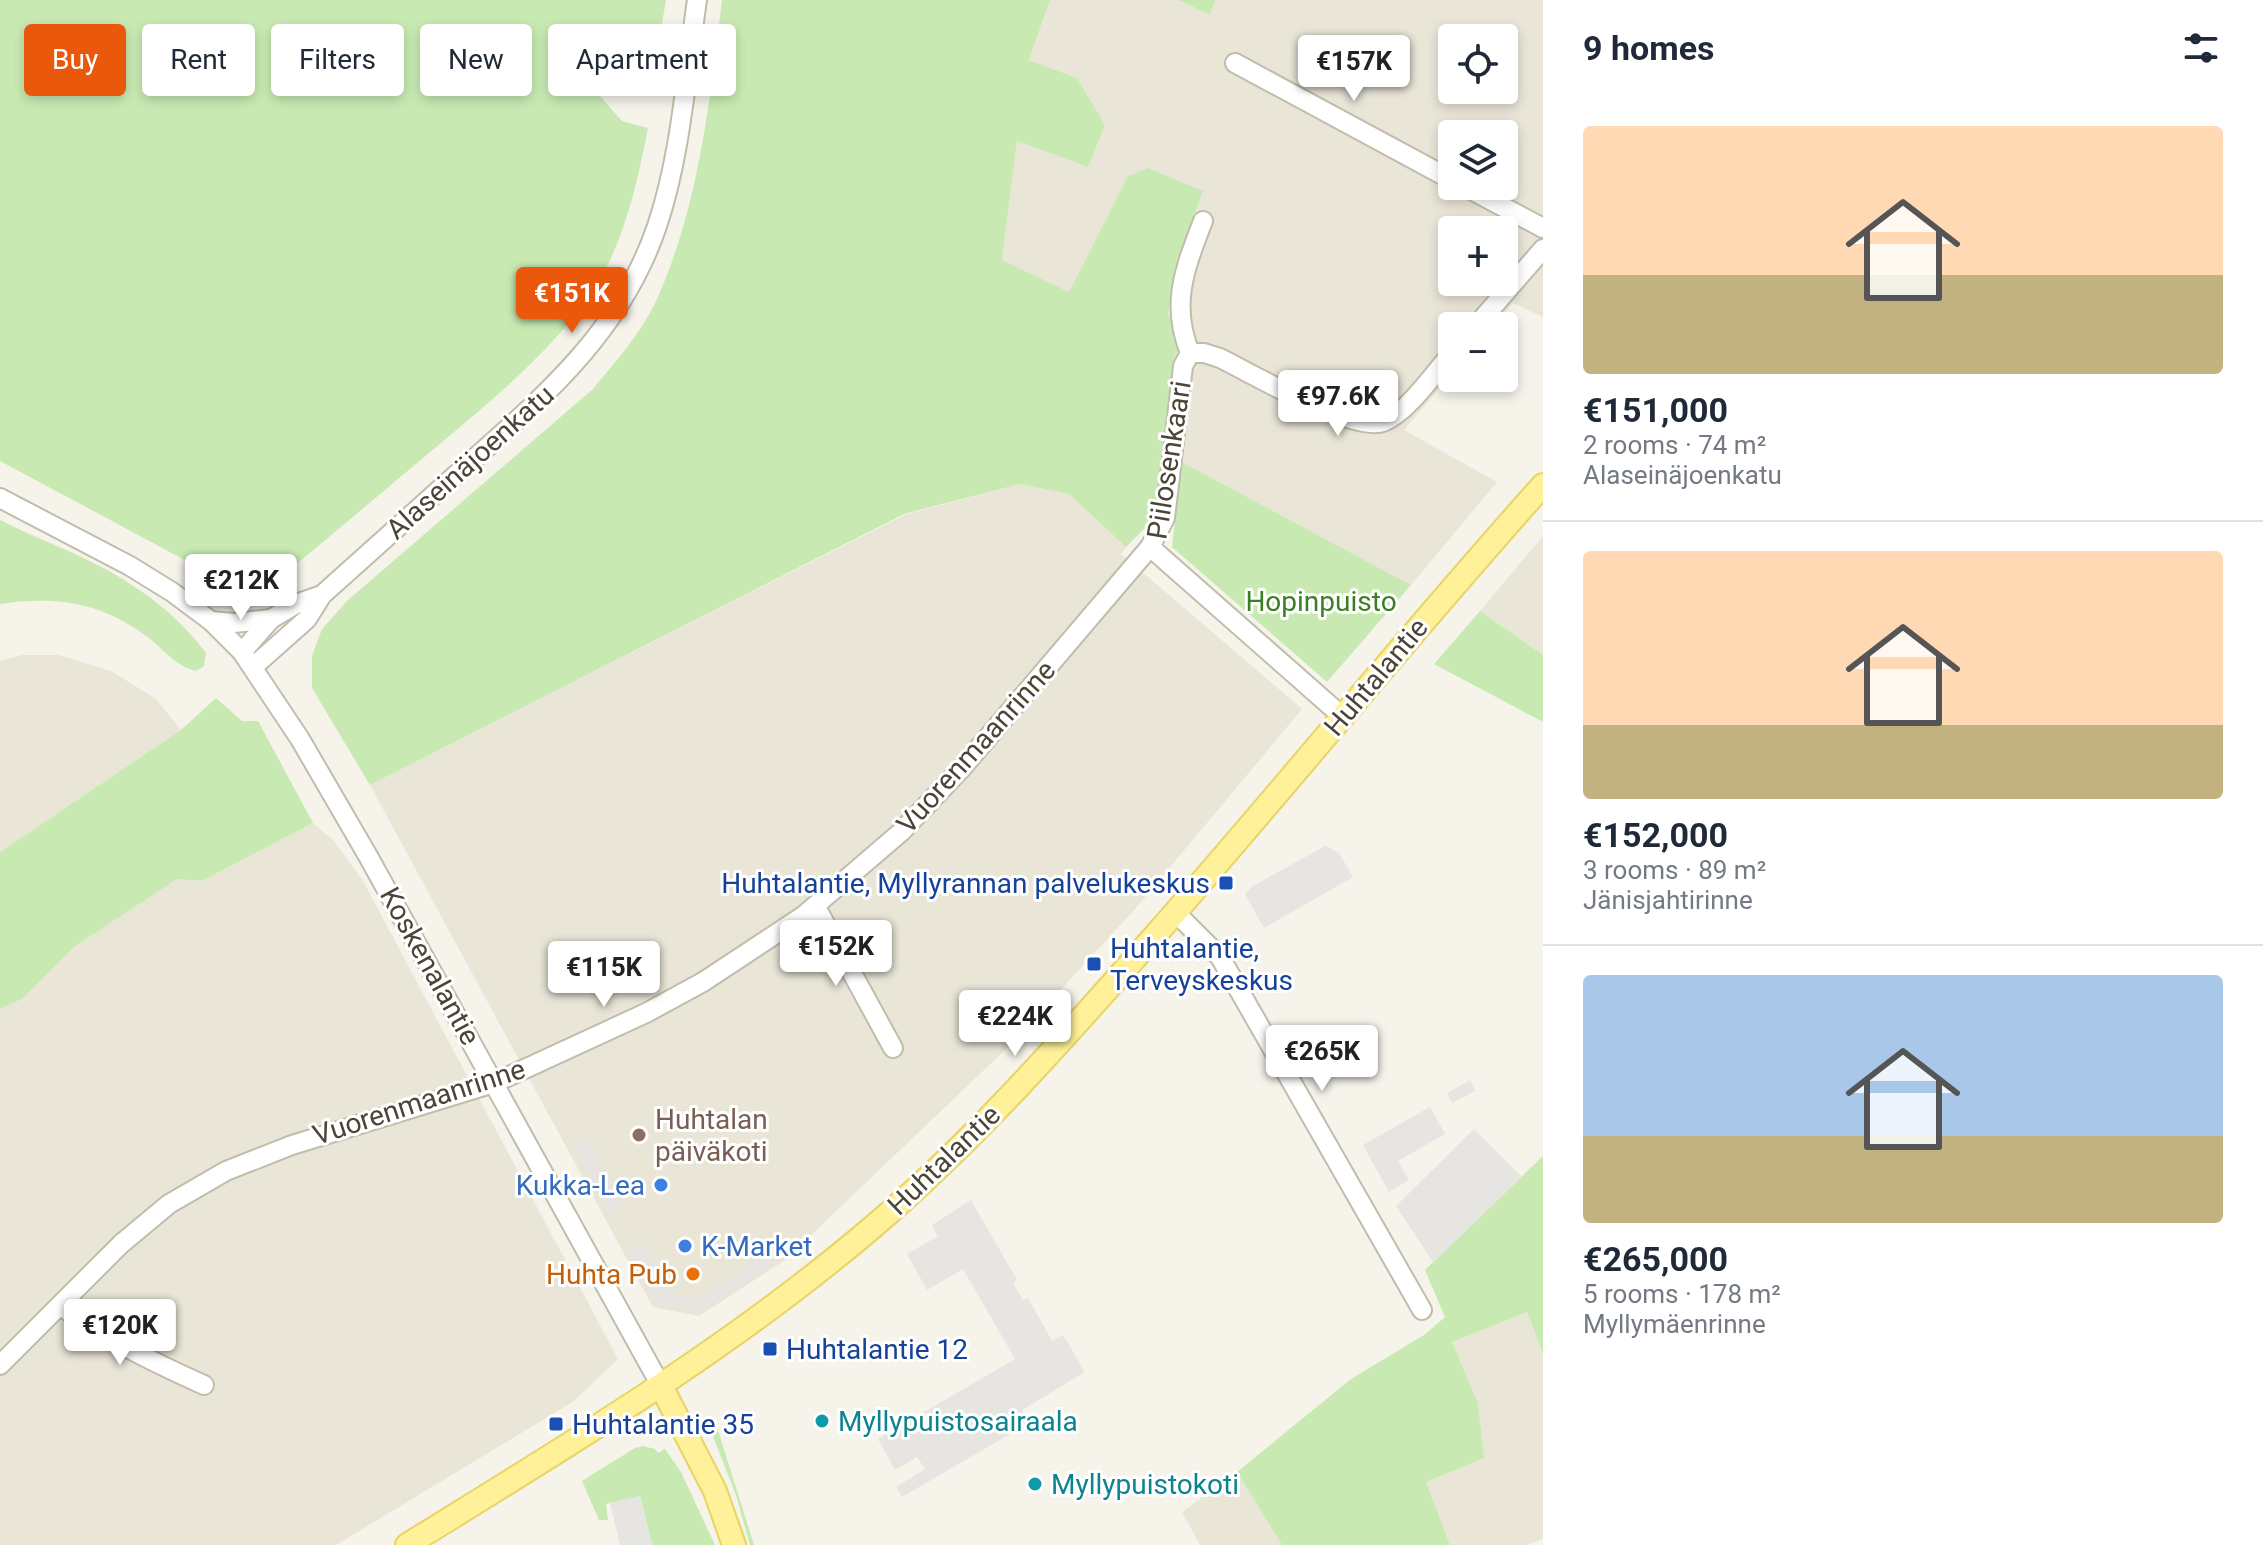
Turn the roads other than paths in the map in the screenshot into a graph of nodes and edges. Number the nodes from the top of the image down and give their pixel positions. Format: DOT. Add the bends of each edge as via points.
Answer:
graph roads {
  1 [pos="697,0"];
  2 [pos="1235,63"];
  3 [pos="1438,172"];
  4 [pos="1490,200"];
  5 [pos="1203,221"];
  6 [pos="1543,228"];
  7 [pos="1543,249"];
  8 [pos="1488,312"];
  9 [pos="1190,353"];
  10 [pos="1438,369"];
  11 [pos="1543,485"];
  12 [pos="0,498"];
  13 [pos="1150,547"];
  14 [pos="322,595"];
  15 [pos="271,619"];
  16 [pos="211,621"];
  17 [pos="248,660"];
  18 [pos="1343,717"];
  19 [pos="816,907"];
  20 [pos="1175,912"];
  21 [pos="893,1048"];
  22 [pos="494,1083"];
  23 [pos="61,1306"];
  24 [pos="1422,1310"];
  25 [pos="0,1365"];
  26 [pos="204,1385"];
  27 [pos="661,1386"];
  28 [pos="407,1545"];
  29 [pos="734,1545"];
  1 -- 14 [label="street, Alaseinäjoenkatu" via="670,178 656,228 605,328 537,403"];
  2 -- 3 [label="street"];
  4 -- 6 [label="street"];
  5 -- 9 [label="street, Piilosenkaari" via="1179,301"];
  7 -- 8 [label="street"];
  9 -- 10 [label="street" via="1220,358 1344,418 1370,424 1397,414"];
  9 -- 13 [label="street, Piilosenkaari" via="1183,366 1165,518"];
  11 -- 18 [label="main road, Huhtalantie"];
  12 -- 16 [label="street, Koskenalantie" via="130,566"];
  13 -- 18 [label="street, Piilosenkaari"];
  13 -- 19 [label="street, Vuorenmaanrinne" via="931,800"];
  14 -- 15 [label="street, Alaseinäjoenkatu"];
  14 -- 17 [label="street, Alaseinäjoenkatu" via="307,619"];
  15 -- 16 [label="street, Alaseinäjoenkatu"];
  15 -- 17 [label="street, Alaseinäjoenkatu"];
  16 -- 17 [label="street, Koskenalantie"];
  17 -- 22 [label="street, Koskenalantie" via="300,739"];
  18 -- 20 [label="main road, Huhtalantie"];
  19 -- 21 [label="street"];
  19 -- 22 [label="street, Vuorenmaanrinne" via="703,982"];
  20 -- 24 [label="street" via="1220,957"];
  20 -- 27 [label="main road, Huhtalantie" via="1033,1073 875,1225"];
  22 -- 23 [label="street, Vuorenmaanrinne" via="292,1145 226,1171 169,1204"];
  22 -- 27 [label="street, Koskenalantie"];
  23 -- 25 [label="street, Vuorenmaanrinne"];
  23 -- 26 [label="street" via="144,1357"];
  27 -- 28 [label="main road, Huhtalantie"];
  27 -- 29 [label="main road, Koskenalantie" via="715,1491"];
}
